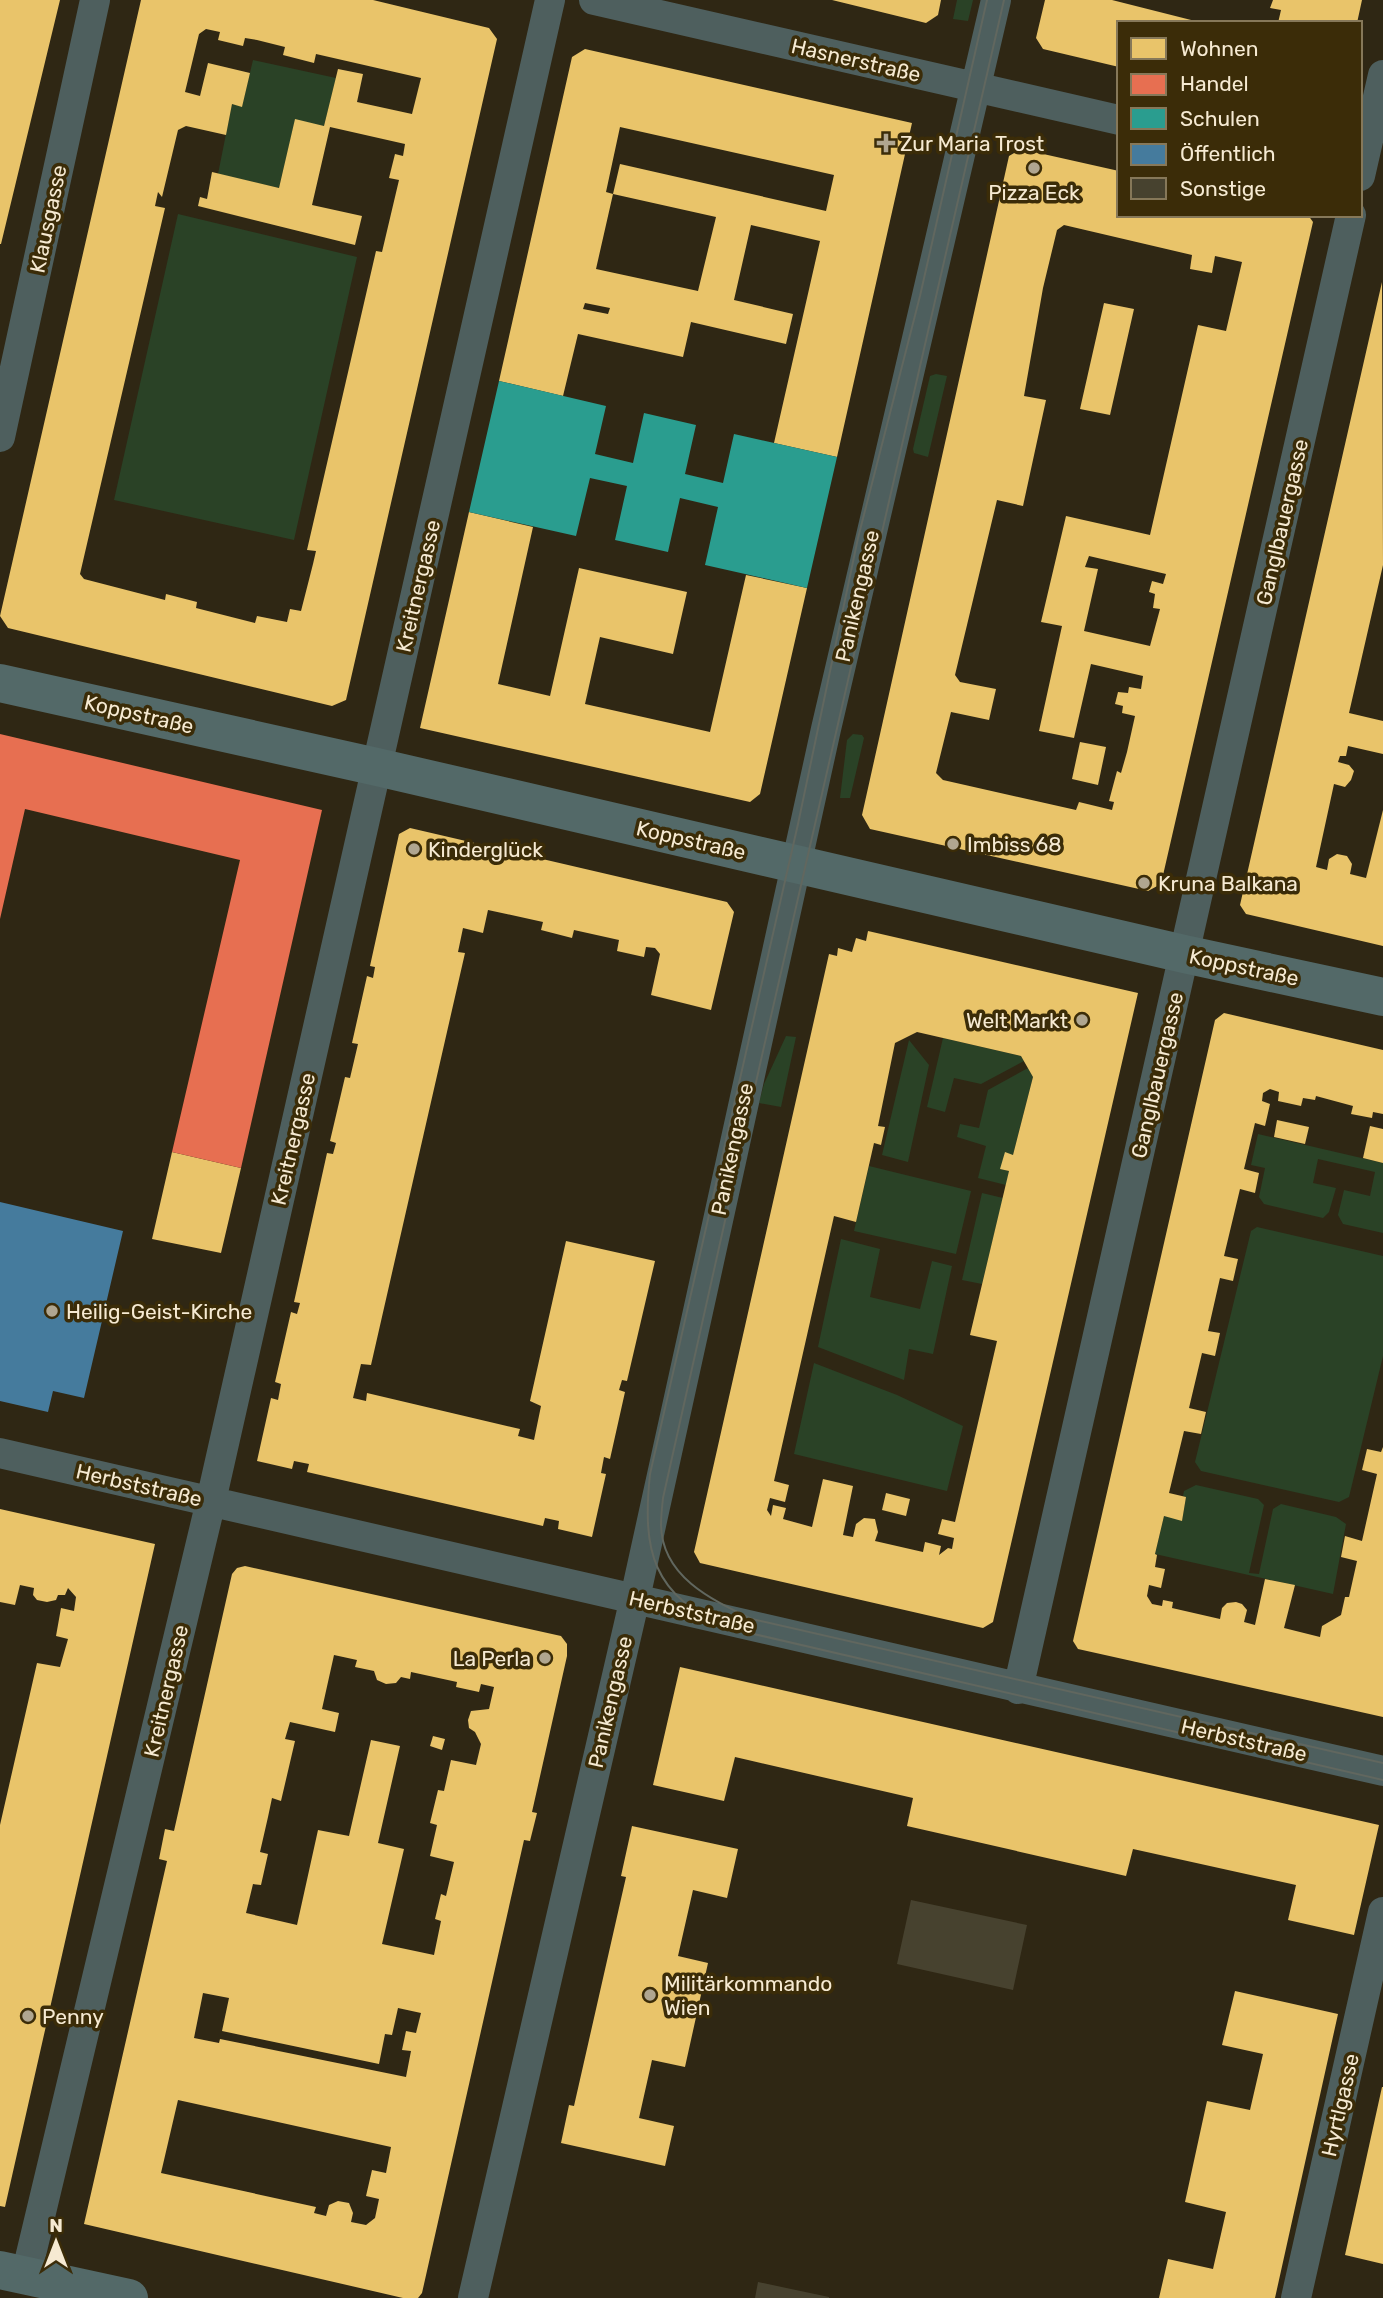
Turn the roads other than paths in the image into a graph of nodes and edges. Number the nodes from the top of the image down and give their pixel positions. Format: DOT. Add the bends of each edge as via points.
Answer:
graph roads {
  1 [pos="95,0"];
  2 [pos="550,0"];
  3 [pos="594,0"];
  4 [pos="996,0"];
  5 [pos="1383,75"];
  6 [pos="976,87"];
  7 [pos="1117,120"];
  8 [pos="1362,166"];
  9 [pos="1362,175"];
  10 [pos="1383,180"];
  11 [pos="1351,217"];
  12 [pos="0,438"];
  13 [pos="0,683"];
  14 [pos="377,767"];
  15 [pos="797,865"];
  16 [pos="1184,954"];
  17 [pos="1383,997"];
  18 [pos="0,1453"];
  19 [pos="211,1501"];
  20 [pos="635,1598"];
  21 [pos="1018,1689"];
  22 [pos="1383,1771"];
  23 [pos="1383,1912"];
  24 [pos="13,2272"];
  25 [pos="129,2298"];
  26 [pos="472,2298"];
  27 [pos="1296,2298"];
  1 -- 12 [label="street, Klausgasse"];
  2 -- 14 [label="street, Kreitnergasse"];
  3 -- 6 [label="street, Hasnerstraße"];
  4 -- 6 [label="street, Panikengasse"];
  5 -- 8 [label="street"];
  6 -- 7 [label="street, Hasnerstraße"];
  6 -- 15 [label="street, Panikengasse"];
  9 -- 10 [label="street"];
  11 -- 16 [label="street, Ganglbauergasse"];
  13 -- 14 [label="main road, Koppstraße"];
  14 -- 15 [label="main road, Koppstraße"];
  14 -- 19 [label="street, Kreitnergasse"];
  15 -- 16 [label="main road, Koppstraße"];
  15 -- 20 [label="street, Panikengasse"];
  16 -- 17 [label="main road, Koppstraße"];
  16 -- 21 [label="street, Ganglbauergasse"];
  18 -- 19 [label="street, Herbststraße"];
  19 -- 20 [label="street, Herbststraße"];
  19 -- 24 [label="street, Kreitnergasse"];
  20 -- 21 [label="street, Herbststraße"];
  20 -- 26 [label="street, Panikengasse"];
  21 -- 22 [label="street, Herbststraße"];
  23 -- 27 [label="street, Hyrtlgasse"];
  24 -- 25 [label="main road"];
}
